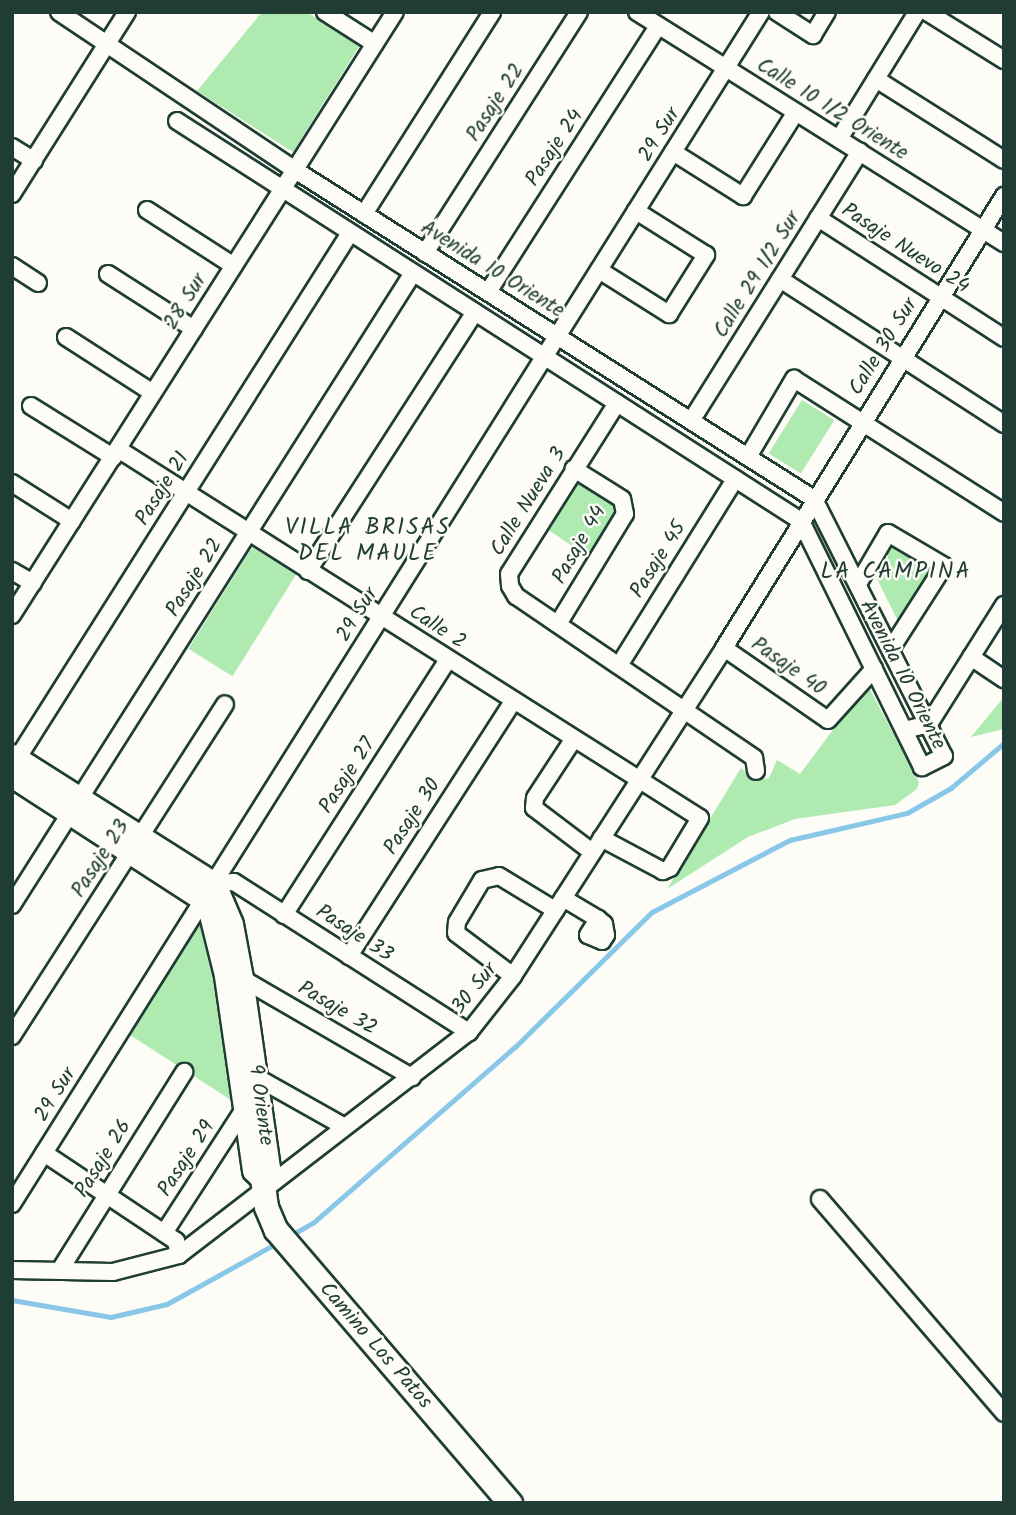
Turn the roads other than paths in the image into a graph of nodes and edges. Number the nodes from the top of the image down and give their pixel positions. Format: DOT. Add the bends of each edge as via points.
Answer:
graph roads {
  1 [pos="59,12"];
  2 [pos="127,12"];
  3 [pos="325,12"];
  4 [pos="396,12"];
  5 [pos="492,12"];
  6 [pos="579,12"];
  7 [pos="637,12"];
  8 [pos="761,12"];
  9 [pos="777,12"];
  10 [pos="827,12"];
  11 [pos="917,12"];
  12 [pos="927,12"];
  13 [pos="658,26"];
  14 [pos="108,43"];
  15 [pos="375,44"];
  16 [pos="1004,60"];
  17 [pos="726,68"];
  18 [pos="876,79"];
  19 [pos="796,112"];
  20 [pos="177,121"];
  21 [pos="839,139"];
  22 [pos="12,147"];
  23 [pos="673,152"];
  24 [pos="860,152"];
  25 [pos="1004,160"];
  26 [pos="34,161"];
  27 [pos="295,170"];
  28 [pos="283,190"];
  29 [pos="12,194"];
  30 [pos="1004,196"];
  31 [pos="147,210"];
  32 [pos="636,211"];
  33 [pos="364,214"];
  34 [pos="818,218"];
  35 [pos="983,229"];
  36 [pos="350,233"];
  37 [pos="1004,243"];
  38 [pos="425,253"];
  39 [pos="12,266"];
  40 [pos="234,266"];
  41 [pos="599,270"];
  42 [pos="413,273"];
  43 [pos="108,274"];
  44 [pos="780,279"];
  45 [pos="38,283"];
  46 [pos="488,292"];
  47 [pos="940,297"];
  48 [pos="475,313"];
  49 [pos="194,329"];
  50 [pos="558,336"];
  51 [pos="66,337"];
  52 [pos="1004,338"];
  53 [pos="545,357"];
  54 [pos="902,358"];
  55 [pos="153,393"];
  56 [pos="617,403"];
  57 [pos="31,406"];
  58 [pos="691,421"];
  59 [pos="862,423"];
  60 [pos="1004,424"];
  61 [pos="115,453"];
  62 [pos="748,457"];
  63 [pos="574,469"];
  64 [pos="735,479"];
  65 [pos="12,483"];
  66 [pos="186,493"];
  67 [pos="814,499"];
  68 [pos="1004,513"];
  69 [pos="72,521"];
  70 [pos="801,521"];
  71 [pos="248,532"];
  72 [pos="12,571"];
  73 [pos="308,571"];
  74 [pos="33,583"];
  75 [pos="858,584"];
  76 [pos="1004,605"];
  77 [pos="12,615"];
  78 [pos="381,617"];
  79 [pos="558,624"];
  80 [pos="724,648"];
  81 [pos="891,649"];
  82 [pos="971,657"];
  83 [pos="448,660"];
  84 [pos="620,664"];
  85 [pos="874,669"];
  86 [pos="1004,679"];
  87 [pos="513,702"];
  88 [pos="225,704"];
  89 [pos="685,708"];
  90 [pos="929,724"];
  91 [pos="904,730"];
  92 [pos="573,740"];
  93 [pos="14,764"];
  94 [pos="756,771"];
  95 [pos="638,781"];
  96 [pos="76,806"];
  97 [pos="136,844"];
  98 [pos="596,845"];
  99 [pos="209,891"];
  100 [pos="559,904"];
  101 [pos="12,905"];
  102 [pos="285,915"];
  103 [pos="598,919"];
  104 [pos="349,956"];
  105 [pos="513,976"];
  106 [pos="241,978"];
  107 [pos="469,1032"];
  108 [pos="12,1036"];
  109 [pos="184,1072"];
  110 [pos="256,1077"];
  111 [pos="412,1077"];
  112 [pos="245,1108"];
  113 [pos="343,1126"];
  114 [pos="44,1153"];
  115 [pos="263,1185"];
  116 [pos="106,1195"];
  117 [pos="820,1199"];
  118 [pos="12,1204"];
  119 [pos="164,1233"];
  120 [pos="179,1255"];
  121 [pos="12,1270"];
  122 [pos="60,1270"];
  123 [pos="1004,1413"];
  124 [pos="510,1503"];
  1 -- 14 [label="street, Avenida 10 Oriente"];
  2 -- 14 [label="street"];
  3 -- 15 [label="street"];
  4 -- 15 [label="street, 28 Sur"];
  5 -- 33 [label="street"];
  6 -- 38 [label="street, Pasaje 22"];
  7 -- 13 [label="street, Calle 10 1/2 Oriente"];
  8 -- 17 [label="street, 29 Sur"];
  9 -- 10 [label="street" via="813,35"];
  11 -- 18 [label="street"];
  12 -- 16 [label="street"];
  13 -- 17 [label="street, Calle 10 1/2 Oriente"];
  13 -- 46 [label="street, Pasaje 24"];
  14 -- 26 [label="street"];
  14 -- 27 [label="street, Avenida 10 Oriente"];
  15 -- 27 [label="street, 28 Sur"];
  17 -- 19 [label="street, Calle 10 1/2 Oriente"];
  17 -- 23 [label="street, 29 Sur"];
  18 -- 21 [label="street"];
  18 -- 25 [label="street"];
  19 -- 21 [label="street, Calle 10 1/2 Oriente"];
  19 -- 23 [label="street" via="743,197"];
  20 -- 28 [label="street"];
  21 -- 24 [label="street, Calle 10 1/2 Oriente"];
  22 -- 26 [label="street"];
  23 -- 32 [label="street, 29 Sur"];
  24 -- 34 [label="street, Calle 29 1/2 Sur"];
  24 -- 35 [label="street, Calle 10 1/2 Oriente"];
  26 -- 29 [label="street"];
  27 -- 28 [label="street, 28 Sur"];
  27 -- 33 [label="street, Avenida 10 Oriente"];
  28 -- 36 [label="street"];
  28 -- 40 [label="street, 28 Sur"];
  30 -- 35 [label="street, Calle 30 Sur"];
  31 -- 40 [label="street"];
  32 -- 41 [label="street, 29 Sur"];
  32 -- 41 [label="street" via="706,255 669,314"];
  33 -- 38 [label="street, Avenida 10 Oriente"];
  34 -- 44 [label="street, Calle 29 1/2 Sur"];
  34 -- 47 [label="street, Pasaje Nuevo 24"];
  35 -- 37 [label="street, Calle 10 1/2 Oriente"];
  35 -- 47 [label="street, Calle 30 Sur"];
  36 -- 42 [label="street"];
  36 -- 66 [label="street, Pasaje 21"];
  38 -- 46 [label="street, Avenida 10 Oriente"];
  39 -- 45 [label="street"];
  40 -- 49 [label="street, 28 Sur"];
  41 -- 50 [label="street, 29 Sur"];
  42 -- 48 [label="street"];
  42 -- 71 [label="street, Pasaje 22"];
  43 -- 49 [label="street"];
  44 -- 54 [label="street"];
  44 -- 58 [label="street, Calle 29 1/2 Sur"];
  46 -- 50 [label="street, Avenida 10 Oriente"];
  47 -- 52 [label="street, Pasaje Nuevo 24"];
  47 -- 54 [label="street, Calle 30 Sur"];
  48 -- 53 [label="street"];
  48 -- 73 [label="street"];
  49 -- 55 [label="street, 28 Sur"];
  50 -- 53 [label="street, 29 Sur"];
  50 -- 58 [label="street, Avenida 10 Oriente"];
  51 -- 55 [label="street"];
  53 -- 56 [label="street"];
  53 -- 78 [label="street, 29 Sur"];
  54 -- 59 [label="street, Calle 30 Sur"];
  54 -- 60 [label="street"];
  55 -- 61 [label="street, 28 Sur"];
  56 -- 63 [label="street, Calle Nueva 3"];
  56 -- 64 [label="street"];
  57 -- 61 [label="street, Calle 2"];
  58 -- 62 [label="street, Avenida 10 Oriente"];
  59 -- 62 [label="street" via="794,379"];
  59 -- 67 [label="street, Calle 30 Sur"];
  59 -- 68 [label="street"];
  61 -- 66 [label="street, Calle 2"];
  61 -- 69 [label="street, 28 Sur"];
  62 -- 67 [label="street, Avenida 10 Oriente"];
  63 -- 79 [label="street, Calle Nueva 3" via="509,574 516,596"];
  63 -- 79 [label="street, Pasaje 44" via="622,499 625,514"];
  64 -- 70 [label="street"];
  64 -- 84 [label="street, Pasaje 45"];
  65 -- 69 [label="street"];
  66 -- 71 [label="street, Calle 2"];
  66 -- 93 [label="street, Pasaje 21"];
  67 -- 70 [label="street, Calle 30 Sur"];
  67 -- 75 [label="street, Avenida 10 Oriente"];
  69 -- 74 [label="street, 28 Sur"];
  70 -- 80 [label="street, 30 Sur"];
  70 -- 85 [label="street, Avenida 10 Oriente"];
  71 -- 73 [label="street, Calle 2"];
  71 -- 96 [label="street, Pasaje 22"];
  72 -- 74 [label="street"];
  73 -- 78 [label="street, Calle 2"];
  74 -- 77 [label="street, 28 Sur"];
  75 -- 81 [label="street, Avenida 10 Oriente"];
  75 -- 81 [label="street" via="888,533 944,566"];
  76 -- 82 [label="street"];
  78 -- 83 [label="street, Calle 2"];
  78 -- 99 [label="street, 29 Sur"];
  79 -- 84 [label="street, Calle Nueva 3"];
  80 -- 85 [label="street, Pasaje 40" via="828,720"];
  80 -- 89 [label="street, 30 Sur"];
  81 -- 90 [label="street, Avenida 10 Oriente"];
  82 -- 86 [label="street"];
  82 -- 90 [label="street"];
  83 -- 87 [label="street, Calle 2"];
  83 -- 102 [label="street, Pasaje 27"];
  84 -- 89 [label="street, Calle Nueva 3"];
  85 -- 91 [label="street, Avenida 10 Oriente"];
  87 -- 92 [label="street, Calle 2"];
  87 -- 104 [label="street, Pasaje 30"];
  88 -- 97 [label="street, Pasaje 23"];
  89 -- 94 [label="street, Calle Nueva 3" via="754,758"];
  89 -- 95 [label="street, 30 Sur"];
  90 -- 91 [label="street"];
  90 -- 91 [label="street, Avenida 10 Oriente" via="944,756 922,767"];
  92 -- 95 [label="street, Calle 2"];
  92 -- 98 [label="street" via="535,798 534,808"];
  93 -- 96 [label="street"];
  95 -- 98 [label="street, 30 Sur"];
  95 -- 98 [label="street, Calle 2" via="699,818 670,868 663,871"];
  96 -- 97 [label="street"];
  96 -- 101 [label="street, Pasaje 22"];
  97 -- 99 [label="street"];
  97 -- 108 [label="street, Pasaje 23"];
  98 -- 100 [label="street, 30 Sur"];
  99 -- 102 [label="street, Pasaje 33" via="234,882"];
  99 -- 106 [label="street, 9 Oriente" via="231,924"];
  99 -- 112 [label="street, 9 Oriente"];
  99 -- 114 [label="street, 29 Sur"];
  100 -- 103 [label="street"];
  100 -- 105 [label="street, 30 Sur"];
  100 -- 105 [label="street" via="499,876 482,880 457,922 456,933"];
  102 -- 104 [label="street, Pasaje 33"];
  104 -- 107 [label="street, Pasaje 33"];
  105 -- 107 [label="street, 30 Sur"];
  106 -- 110 [label="street, 9 Oriente"];
  106 -- 111 [label="street, Pasaje 32"];
  107 -- 111 [label="street, 30 Sur"];
  109 -- 116 [label="street, Pasaje 26"];
  110 -- 113 [label="street"];
  110 -- 115 [label="street, 9 Oriente" via="268,1168"];
  111 -- 113 [label="street, 30 Sur"];
  112 -- 115 [label="street, 9 Oriente" via="254,1170"];
  112 -- 119 [label="street, Pasaje 29"];
  113 -- 115 [label="street, 30 Sur"];
  114 -- 116 [label="street"];
  114 -- 118 [label="street, 29 Sur"];
  115 -- 120 [label="street, 30 Sur"];
  115 -- 124 [label="street, Camino Los Patos" via="281,1235"];
  116 -- 119 [label="street"];
  116 -- 122 [label="street, Pasaje 26"];
  117 -- 123 [label="street"];
  119 -- 120 [label="street" via="176,1241"];
  120 -- 122 [label="street, 30 Sur" via="130,1269"];
  121 -- 122 [label="street, 30 Sur"];
}
